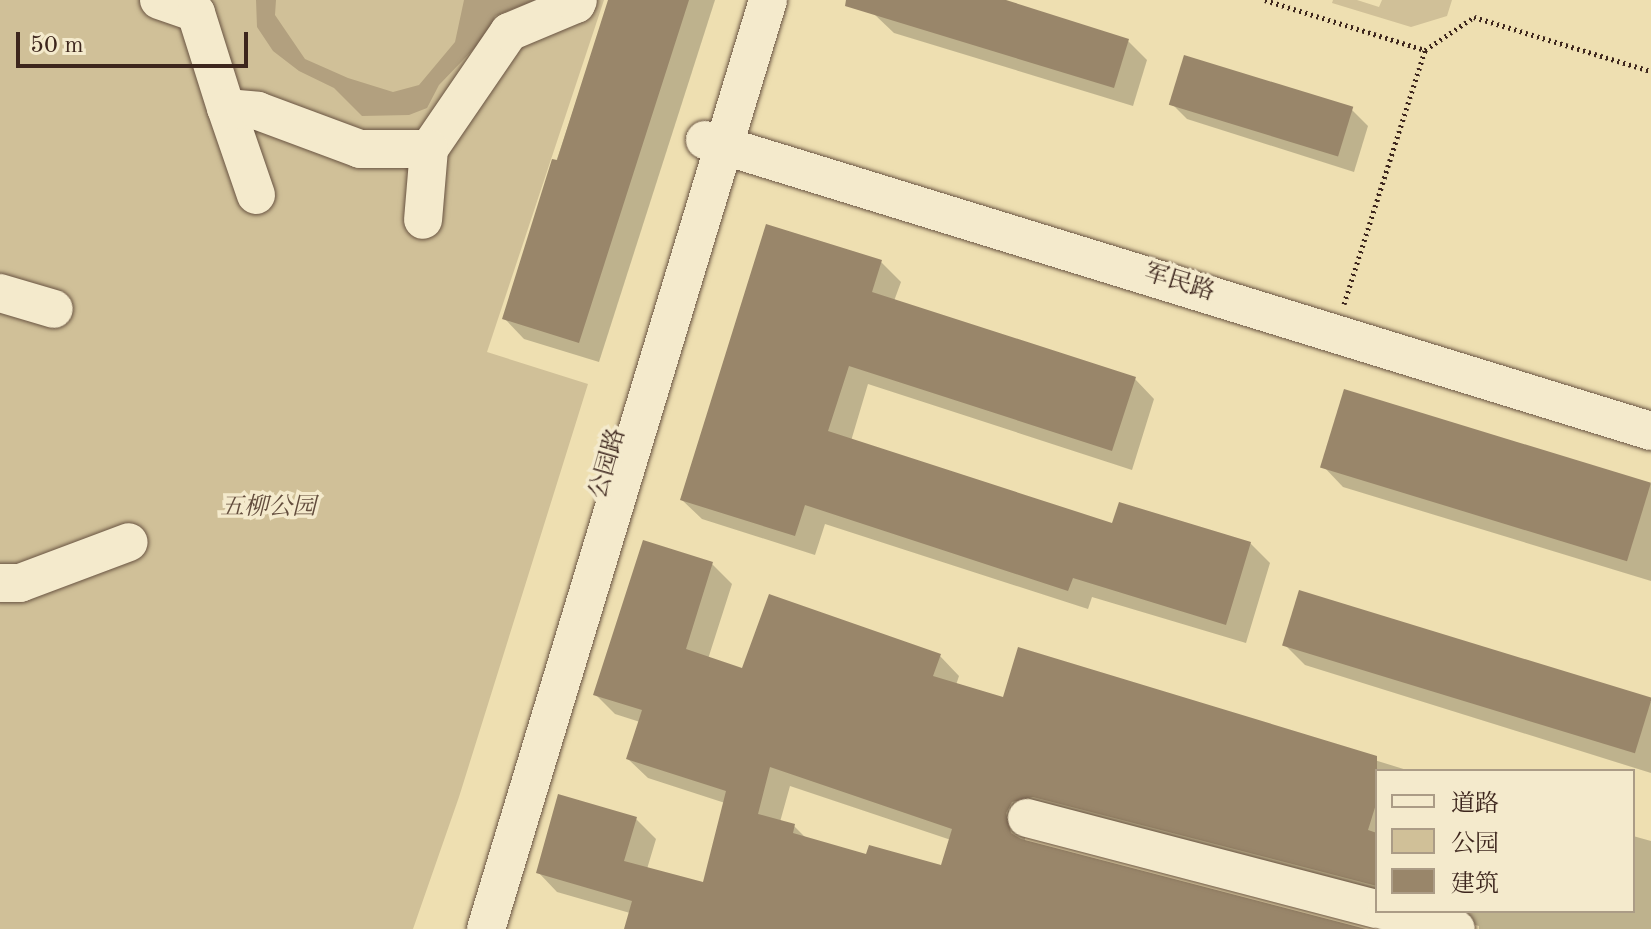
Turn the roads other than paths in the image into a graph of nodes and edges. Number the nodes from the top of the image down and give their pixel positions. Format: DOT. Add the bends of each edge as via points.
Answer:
graph roads {
  1 [pos="159,0"];
  2 [pos="578,0"];
  3 [pos="750,0"];
  4 [pos="768,0"];
  5 [pos="226,108"];
  6 [pos="714,143"];
  7 [pos="429,149"];
  8 [pos="256,195"];
  9 [pos="423,220"];
  10 [pos="0,293"];
  11 [pos="54,309"];
  12 [pos="1651,431"];
  13 [pos="129,542"];
  14 [pos="0,583"];
  15 [pos="1027,818"];
  16 [pos="1375,908"];
  17 [pos="1394,913"];
  18 [pos="471,929"];
  19 [pos="486,929"];
  20 [pos="1456,929"];
  1 -- 5 [label="street" via="196,13"];
  2 -- 7 [label="street" via="509,32"];
  3 -- 6 [label="street, 公园路"];
  4 -- 6 [label="street"];
  5 -- 7 [label="street" via="258,111 360,149"];
  5 -- 8 [label="street"];
  6 -- 12 [label="street, 军民路"];
  6 -- 18 [label="street, 公园路"];
  6 -- 19 [label="street"];
  7 -- 9 [label="street"];
  10 -- 11 [label="street"];
  13 -- 14 [label="street" via="20,583"];
  15 -- 16 [label="street"];
  17 -- 20 [label="street"];
}
